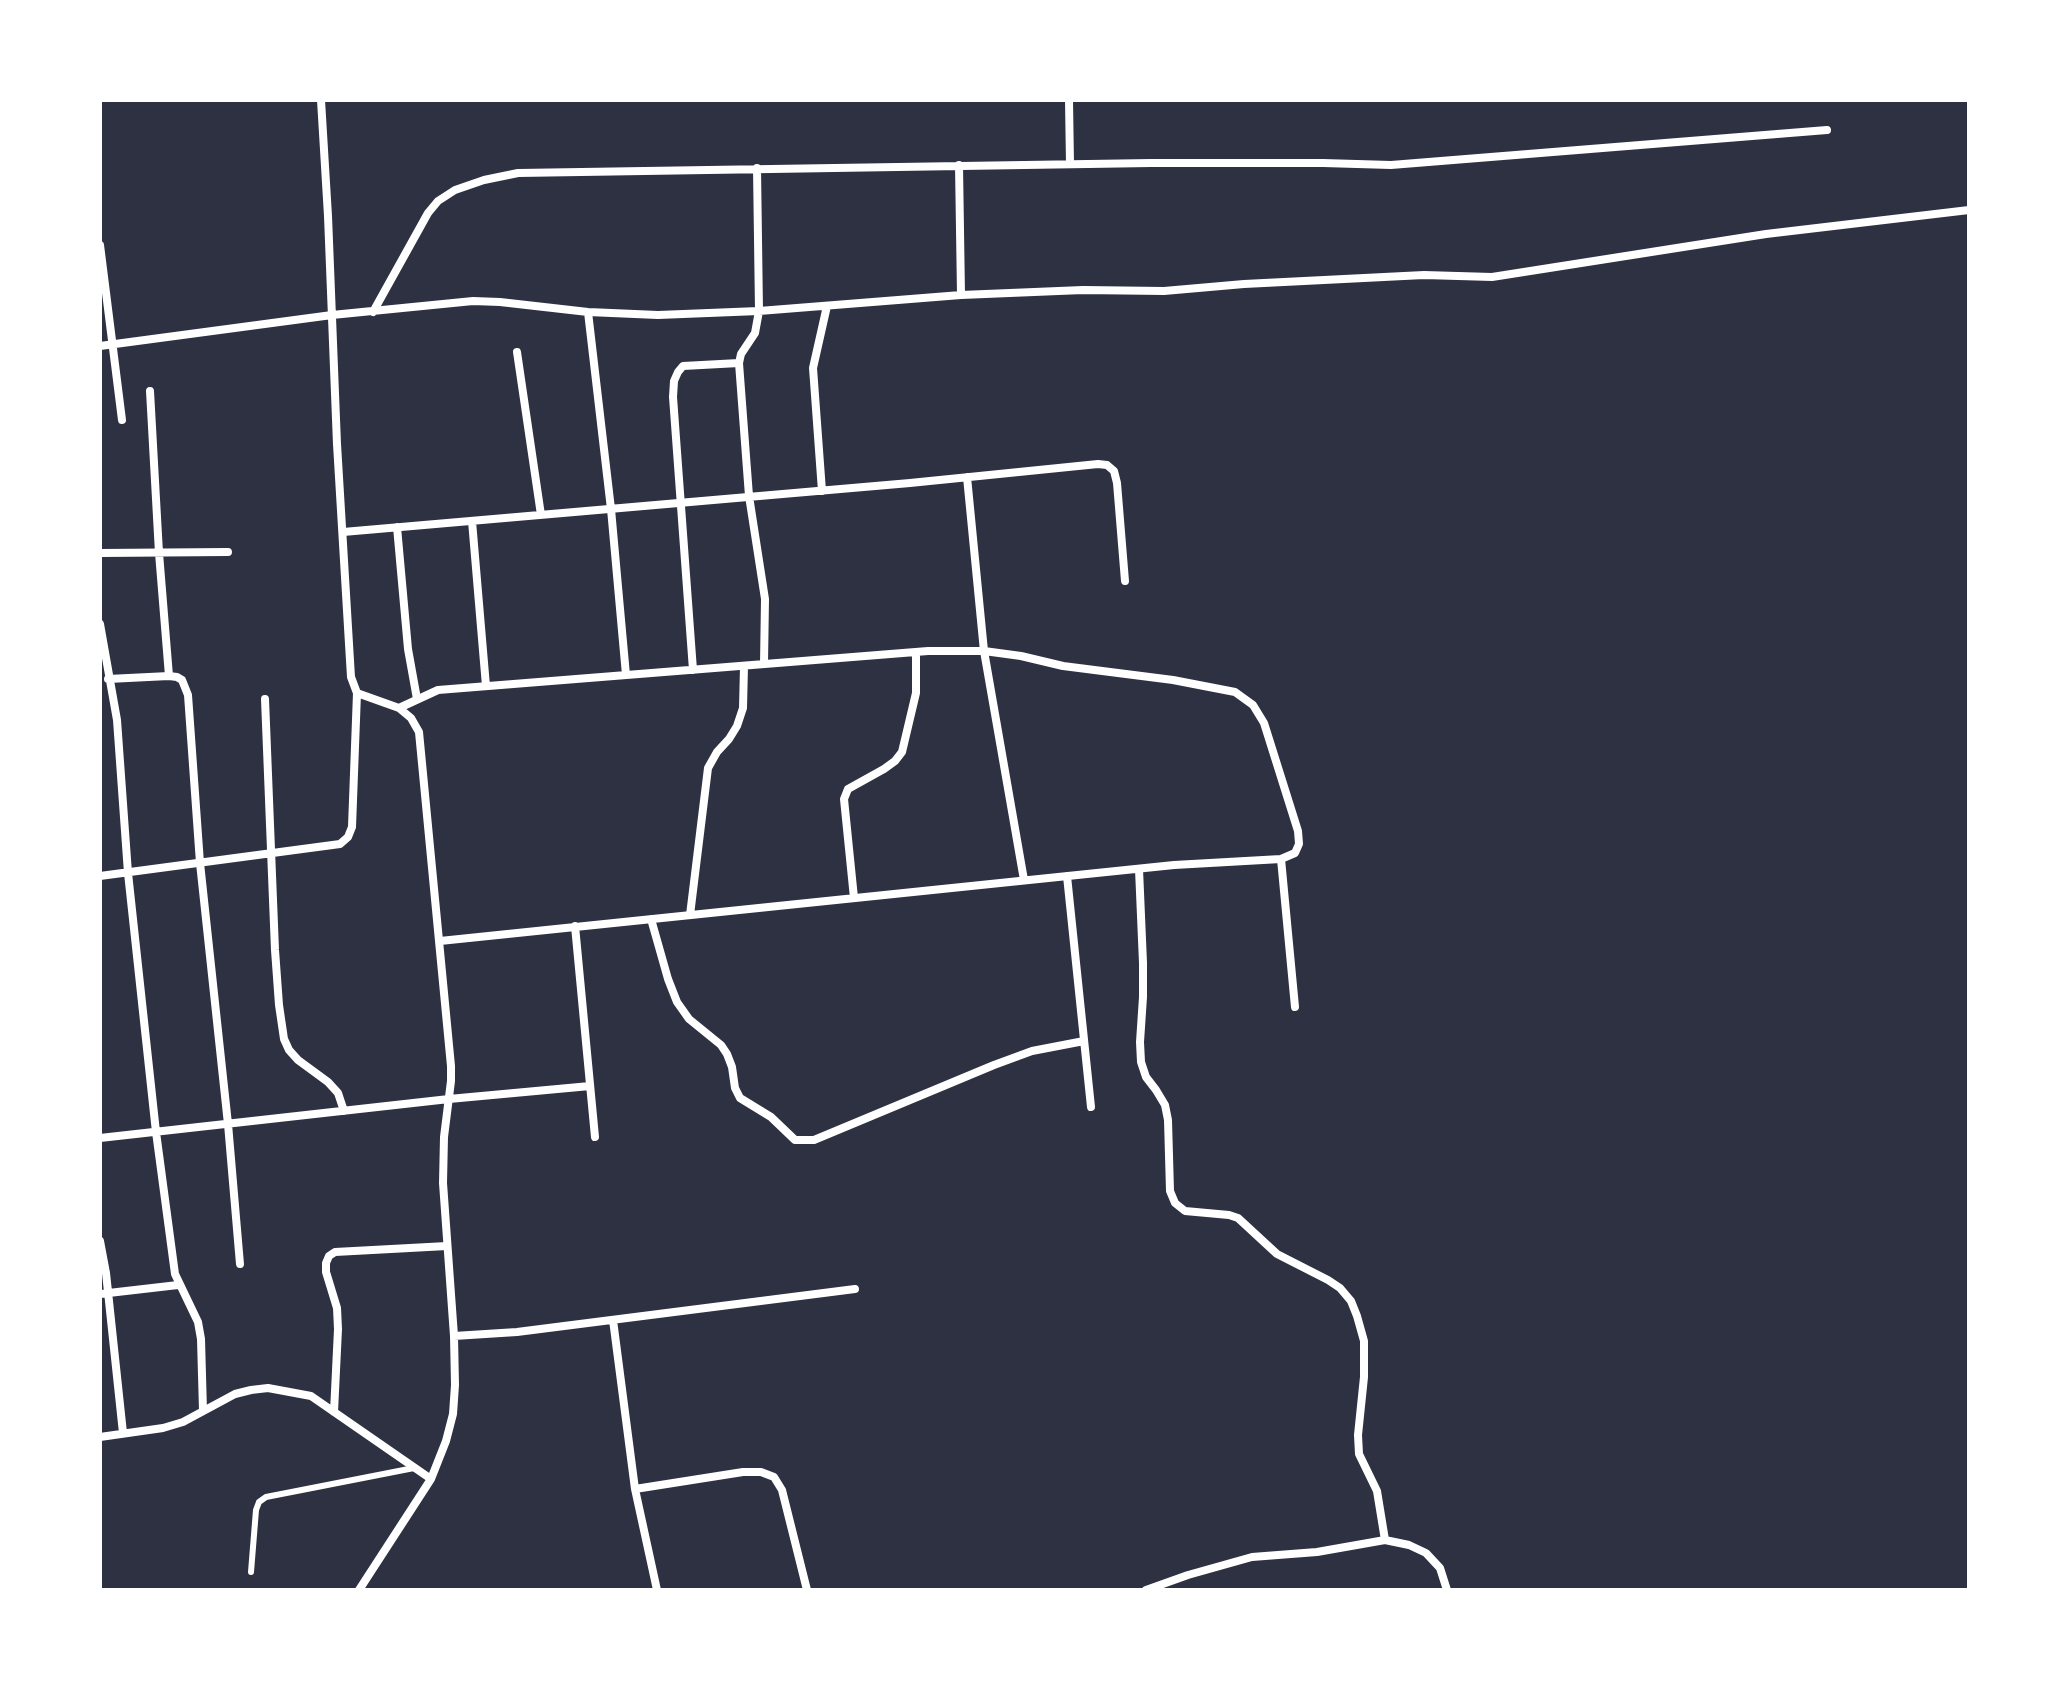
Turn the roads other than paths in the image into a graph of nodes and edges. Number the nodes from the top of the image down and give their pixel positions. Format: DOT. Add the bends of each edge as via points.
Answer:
graph roads {
  1 [pos="321,100"];
  2 [pos="1069,100"];
  3 [pos="1827,130"];
  4 [pos="1070,164"];
  5 [pos="959,165"];
  6 [pos="757,168"];
  7 [pos="1969,210"];
  8 [pos="100,245"];
  9 [pos="961,295"];
  10 [pos="827,306"];
  11 [pos="759,311"];
  12 [pos="373,312"];
  13 [pos="588,312"];
  14 [pos="332,315"];
  15 [pos="113,344"];
  16 [pos="100,346"];
  17 [pos="517,352"];
  18 [pos="739,363"];
  19 [pos="150,391"];
  20 [pos="122,420"];
  21 [pos="967,477"];
  22 [pos="822,491"];
  23 [pos="749,496"];
  24 [pos="682,502"];
  25 [pos="611,509"];
  26 [pos="541,515"];
  27 [pos="472,521"];
  28 [pos="397,527"];
  29 [pos="343,532"];
  30 [pos="228,552"];
  31 [pos="100,553"];
  32 [pos="159,553"];
  33 [pos="1125,581"];
  34 [pos="100,624"];
  35 [pos="984,651"];
  36 [pos="916,652"];
  37 [pos="764,664"];
  38 [pos="744,666"];
  39 [pos="693,670"];
  40 [pos="626,675"];
  41 [pos="169,676"];
  42 [pos="108,679"];
  43 [pos="486,686"];
  44 [pos="357,693"];
  45 [pos="265,699"];
  46 [pos="417,699"];
  47 [pos="399,708"];
  48 [pos="271,854"];
  49 [pos="1281,859"];
  50 [pos="200,863"];
  51 [pos="1139,869"];
  52 [pos="128,873"];
  53 [pos="100,876"];
  54 [pos="1067,876"];
  55 [pos="1024,880"];
  56 [pos="854,898"];
  57 [pos="690,915"];
  58 [pos="651,919"];
  59 [pos="575,926"];
  60 [pos="440,941"];
  61 [pos="1295,1007"];
  62 [pos="1084,1041"];
  63 [pos="590,1086"];
  64 [pos="449,1099"];
  65 [pos="1091,1107"];
  66 [pos="344,1111"];
  67 [pos="228,1124"];
  68 [pos="156,1132"];
  69 [pos="595,1137"];
  70 [pos="100,1138"];
  71 [pos="100,1241"];
  72 [pos="447,1246"];
  73 [pos="240,1264"];
  74 [pos="178,1285"];
  75 [pos="855,1289"];
  76 [pos="104,1294"];
  77 [pos="613,1320"];
  78 [pos="454,1336"];
  79 [pos="203,1411"];
  80 [pos="334,1412"];
  81 [pos="123,1433"];
  82 [pos="100,1437"];
  83 [pos="414,1468"];
  84 [pos="431,1479"];
  85 [pos="635,1489"];
  86 [pos="1385,1540"];
  87 [pos="251,1572"];
  88 [pos="359,1590"];
  89 [pos="657,1590"];
  90 [pos="807,1590"];
  91 [pos="1146,1590"];
  92 [pos="1447,1590"];
  1 -- 14 [label="street"];
  2 -- 4 [label="street"];
  3 -- 4 [label="street" via="1391,165"];
  4 -- 5 [label="street"];
  5 -- 6 [label="street"];
  5 -- 9 [label="street"];
  6 -- 11 [label="street"];
  6 -- 12 [label="street" via="518,173 455,190 428,213"];
  7 -- 9 [label="street" via="1766,234 1492,277 1424,275 1164,291"];
  8 -- 15 [label="street"];
  9 -- 10 [label="street"];
  10 -- 11 [label="street"];
  10 -- 22 [label="street" via="813,368"];
  11 -- 13 [label="street"];
  11 -- 18 [label="street" via="755,333"];
  12 -- 13 [label="street" via="473,301"];
  12 -- 14 [label="street"];
  13 -- 25 [label="street"];
  14 -- 15 [label="street"];
  14 -- 29 [label="street"];
  15 -- 16 [label="street"];
  15 -- 20 [label="street"];
  17 -- 26 [label="street"];
  18 -- 23 [label="street"];
  18 -- 24 [label="street" via="683,366 674,381"];
  19 -- 32 [label="street"];
  21 -- 22 [label="street"];
  21 -- 33 [label="street" via="1107,465 1117,483"];
  21 -- 35 [label="street"];
  22 -- 23 [label="street"];
  23 -- 24 [label="street"];
  23 -- 37 [label="street" via="765,599"];
  24 -- 25 [label="street"];
  24 -- 39 [label="street"];
  25 -- 26 [label="street"];
  25 -- 40 [label="street"];
  26 -- 27 [label="street"];
  27 -- 28 [label="street"];
  27 -- 43 [label="street"];
  28 -- 29 [label="street"];
  28 -- 46 [label="street"];
  29 -- 44 [label="street" via="351,677"];
  30 -- 32 [label="street"];
  31 -- 32 [label="street"];
  32 -- 41 [label="street"];
  34 -- 42 [label="street"];
  35 -- 36 [label="street"];
  35 -- 49 [label="street" via="1235,692 1253,705 1264,723 1298,831 1295,853"];
  35 -- 55 [label="street"];
  36 -- 37 [label="street"];
  36 -- 56 [label="street" via="916,693 902,752 848,789 844,799"];
  37 -- 38 [label="street"];
  38 -- 39 [label="street"];
  38 -- 57 [label="street" via="737,726 708,768"];
  39 -- 40 [label="street"];
  40 -- 43 [label="street"];
  41 -- 42 [label="street"];
  41 -- 50 [label="street" via="182,680 188,695"];
  42 -- 52 [label="street" via="117,720"];
  43 -- 46 [label="street" via="438,690"];
  44 -- 47 [label="street"];
  44 -- 48 [label="street" via="348,837 340,844"];
  45 -- 48 [label="street"];
  46 -- 47 [label="street"];
  47 -- 60 [label="street" via="419,732"];
  48 -- 50 [label="street"];
  48 -- 66 [label="street" via="284,1039 298,1060 338,1093"];
  49 -- 51 [label="street"];
  49 -- 61 [label="street"];
  50 -- 52 [label="street"];
  50 -- 67 [label="street"];
  51 -- 54 [label="street"];
  51 -- 86 [label="street" via="1141,1062 1165,1105 1170,1191 1185,1211 1238,1218 1277,1254 1328,1280 1351,1301 1364,1341 1359,1454 1377,1491"];
  52 -- 53 [label="street"];
  52 -- 68 [label="street"];
  54 -- 55 [label="street"];
  54 -- 62 [label="street"];
  55 -- 56 [label="street"];
  56 -- 57 [label="street"];
  57 -- 58 [label="street"];
  58 -- 59 [label="street"];
  58 -- 62 [label="street" via="677,1002 727,1054 740,1098 795,1140 814,1140 1032,1051"];
  59 -- 60 [label="street"];
  59 -- 63 [label="street"];
  60 -- 64 [label="street"];
  62 -- 65 [label="street"];
  63 -- 64 [label="street"];
  63 -- 69 [label="street"];
  64 -- 66 [label="street"];
  64 -- 72 [label="street" via="443,1152"];
  66 -- 67 [label="street"];
  67 -- 68 [label="street"];
  67 -- 73 [label="street"];
  68 -- 70 [label="street"];
  68 -- 74 [label="street"];
  71 -- 76 [label="street"];
  72 -- 78 [label="street"];
  72 -- 80 [label="street" via="329,1256 326,1272 338,1329"];
  74 -- 76 [label="street"];
  74 -- 79 [label="street" via="198,1322"];
  75 -- 77 [label="street"];
  76 -- 81 [label="street"];
  77 -- 78 [label="street"];
  77 -- 85 [label="street"];
  78 -- 84 [label="street" via="453,1414"];
  79 -- 80 [label="street" via="235,1394 268,1388 311,1396"];
  79 -- 81 [label="street" via="163,1428"];
  80 -- 83 [label="street"];
  81 -- 82 [label="street"];
  83 -- 84 [label="street"];
  83 -- 87 [label="lane" via="266,1497 256,1510"];
  84 -- 88 [label="street"];
  85 -- 89 [label="street"];
  85 -- 90 [label="street" via="743,1472 774,1477 782,1490"];
  86 -- 91 [label="street" via="1252,1557"];
  86 -- 92 [label="street" via="1426,1553 1440,1568"];
}
